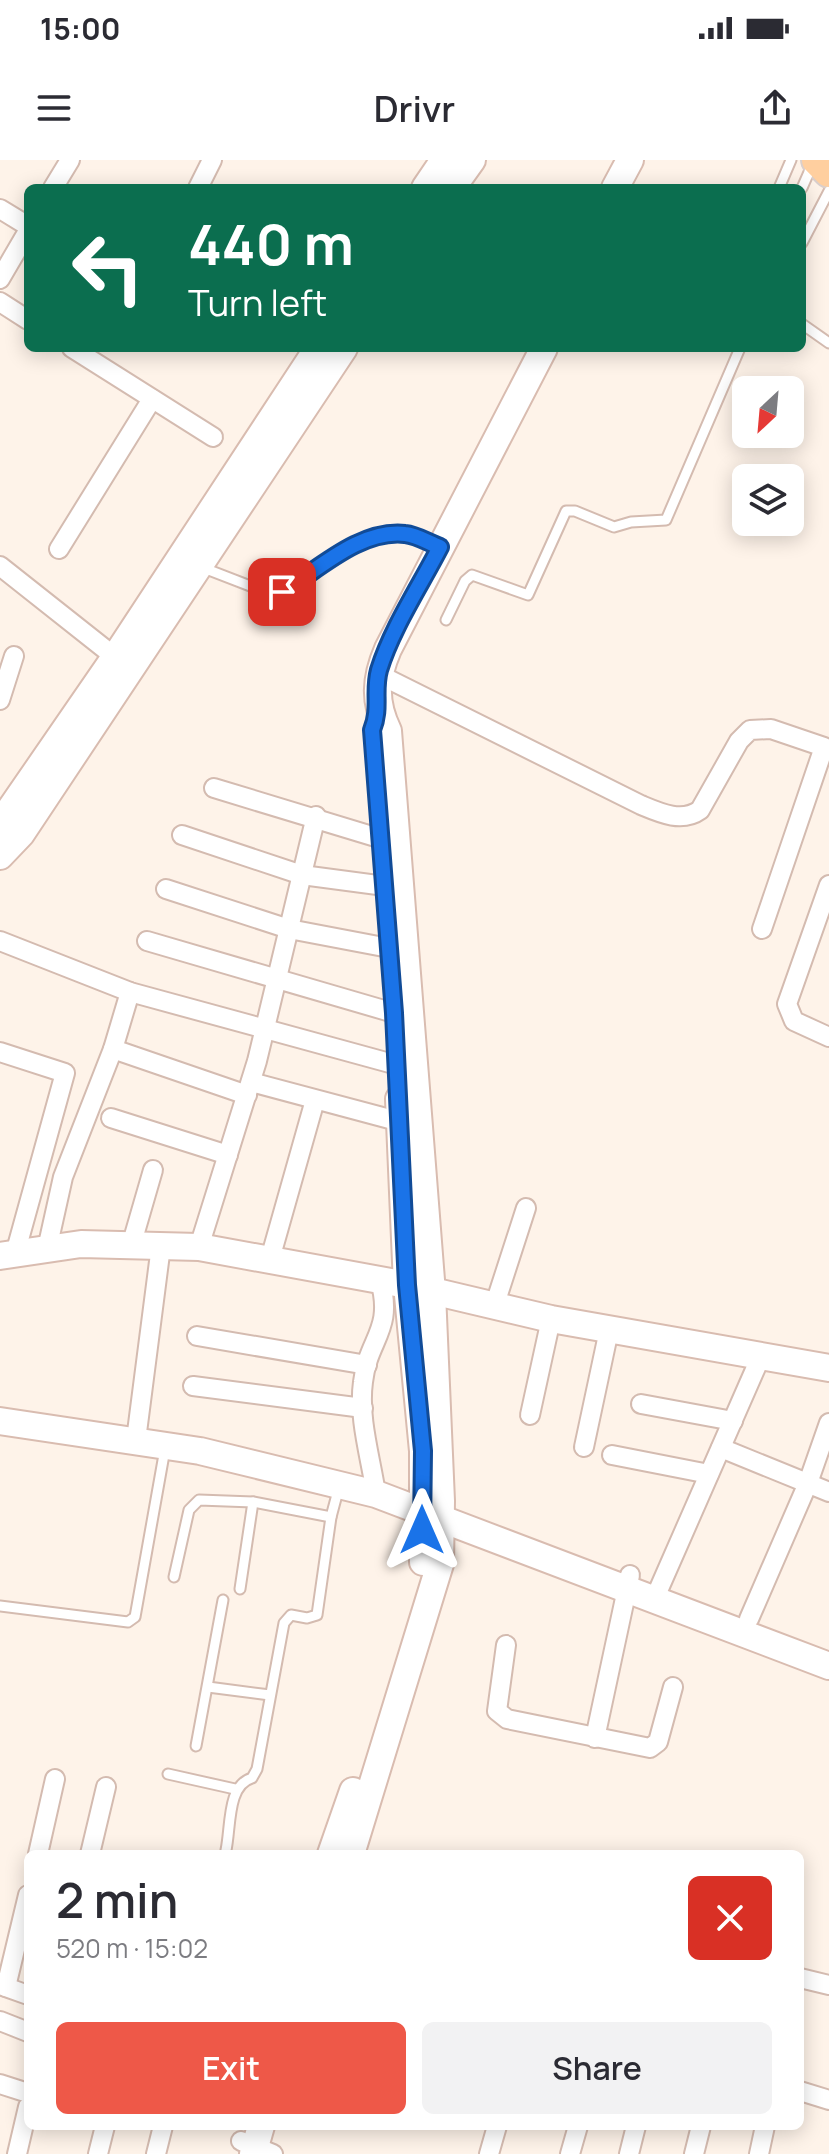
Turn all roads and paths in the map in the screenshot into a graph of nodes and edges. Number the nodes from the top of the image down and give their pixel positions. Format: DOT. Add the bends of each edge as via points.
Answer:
graph roads {
  1 [pos="70,160"];
  2 [pos="212,160"];
  3 [pos="444,160"];
  4 [pos="472,160"];
  5 [pos="630,160"];
  6 [pos="651,160"];
  7 [pos="791,160"];
  8 [pos="815,160"];
  9 [pos="829,172"];
  10 [pos="55,184"];
  11 [pos="200,184"];
  12 [pos="428,184"];
  13 [pos="455,184"];
  14 [pos="617,184"];
  15 [pos="638,184"];
  16 [pos="781,184"];
  17 [pos="804,184"];
  18 [pos="829,191"];
  19 [pos="0,209"];
  20 [pos="24,226"];
  21 [pos="806,235"];
  22 [pos="24,236"];
  23 [pos="0,279"];
  24 [pos="0,302"];
  25 [pos="24,317"];
  26 [pos="806,327"];
  27 [pos="829,343"];
  28 [pos="78,352"];
  29 [pos="315,352"];
  30 [pos="341,352"];
  31 [pos="542,352"];
  32 [pos="738,352"];
  33 [pos="152,399"];
  34 [pos="213,437"];
  35 [pos="440,547"];
  36 [pos="59,549"];
  37 [pos="0,566"];
  38 [pos="201,567"];
  39 [pos="446,620"];
  40 [pos="14,656"];
  41 [pos="115,657"];
  42 [pos="378,674"];
  43 [pos="0,700"];
  44 [pos="379,713"];
  45 [pos="827,742"];
  46 [pos="214,788"];
  47 [pos="10,798"];
  48 [pos="316,816"];
  49 [pos="0,824"];
  50 [pos="182,835"];
  51 [pos="382,839"];
  52 [pos="0,856"];
  53 [pos="302,875"];
  54 [pos="829,885"];
  55 [pos="385,886"];
  56 [pos="166,889"];
  57 [pos="289,929"];
  58 [pos="762,929"];
  59 [pos="0,941"];
  60 [pos="147,941"];
  61 [pos="389,948"];
  62 [pos="276,980"];
  63 [pos="130,992"];
  64 [pos="394,1013"];
  65 [pos="264,1031"];
  66 [pos="829,1037"];
  67 [pos="113,1049"];
  68 [pos="0,1052"];
  69 [pos="397,1065"];
  70 [pos="249,1089"];
  71 [pos="315,1100"];
  72 [pos="111,1118"];
  73 [pos="401,1122"];
  74 [pos="228,1155"];
  75 [pos="153,1170"];
  76 [pos="526,1208"];
  77 [pos="131,1246"];
  78 [pos="161,1246"];
  79 [pos="199,1247"];
  80 [pos="47,1249"];
  81 [pos="8,1255"];
  82 [pos="270,1259"];
  83 [pos="380,1280"];
  84 [pos="419,1289"];
  85 [pos="494,1307"];
  86 [pos="551,1319"];
  87 [pos="609,1330"];
  88 [pos="197,1336"];
  89 [pos="761,1356"];
  90 [pos="367,1365"];
  91 [pos="829,1368"];
  92 [pos="193,1386"];
  93 [pos="0,1404"];
  94 [pos="641,1404"];
  95 [pos="363,1408"];
  96 [pos="530,1415"];
  97 [pos="0,1421"];
  98 [pos="733,1421"];
  99 [pos="829,1423"];
  100 [pos="137,1432"];
  101 [pos="166,1445"];
  102 [pos="584,1447"];
  103 [pos="721,1448"];
  104 [pos="612,1455"];
  105 [pos="709,1474"];
  106 [pos="808,1483"];
  107 [pos="340,1484"];
  108 [pos="374,1486"];
  109 [pos="829,1492"];
  110 [pos="253,1502"];
  111 [pos="431,1507"];
  112 [pos="331,1517"];
  113 [pos="174,1577"];
  114 [pos="628,1582"];
  115 [pos="240,1589"];
  116 [pos="657,1593"];
  117 [pos="223,1600"];
  118 [pos="0,1606"];
  119 [pos="749,1619"];
  120 [pos="506,1645"];
  121 [pos="829,1649"];
  122 [pos="829,1666"];
  123 [pos="208,1687"];
  124 [pos="673,1687"];
  125 [pos="270,1695"];
  126 [pos="595,1738"];
  127 [pos="196,1746"];
  128 [pos="168,1774"];
  129 [pos="55,1779"];
  130 [pos="106,1787"];
  131 [pos="235,1789"];
  132 [pos="39,1850"];
  133 [pos="91,1850"];
  134 [pos="226,1850"];
  135 [pos="332,1850"];
  136 [pos="352,1850"];
  137 [pos="24,1910"];
  138 [pos="804,1979"];
  139 [pos="829,1985"];
  140 [pos="3,1986"];
  141 [pos="24,1994"];
  142 [pos="0,2021"];
  143 [pos="24,2030"];
  144 [pos="0,2084"];
  145 [pos="24,2092"];
  146 [pos="804,2092"];
  147 [pos="829,2100"];
  148 [pos="24,2124"];
  149 [pos="104,2130"];
  150 [pos="162,2130"];
  151 [pos="496,2130"];
  152 [pos="577,2130"];
  153 [pos="635,2130"];
  154 [pos="700,2130"];
  155 [pos="764,2130"];
  156 [pos="17,2154"];
  157 [pos="98,2154"];
  158 [pos="156,2154"];
  159 [pos="489,2154"];
  160 [pos="570,2154"];
  161 [pos="629,2154"];
  162 [pos="694,2154"];
  163 [pos="759,2154"];
  1 -- 10 [label="street"];
  2 -- 11 [label="street"];
  3 -- 12 [label="street"];
  4 -- 13 [label="street"];
  5 -- 14 [label="street"];
  6 -- 15 [label="street"];
  7 -- 16 [label="lane"];
  8 -- 9 [label="main road"];
  8 -- 17 [label="lane"];
  18 -- 21 [label="lane"];
  19 -- 20 [label="street"];
  22 -- 23 [label="street"];
  24 -- 25 [label="street"];
  26 -- 27 [label="lane"];
  28 -- 33 [label="street"];
  29 -- 41 [label="street"];
  30 -- 38 [label="street"];
  31 -- 35 [label="street"];
  32 -- 39 [label="lane" via="666,520 614,527 566,511 528,595 472,575"];
  33 -- 34 [label="street"];
  33 -- 36 [label="street"];
  35 -- 38 [label="lane" via="408,534 363,540 271,594"];
  35 -- 42 [label="street"];
  37 -- 41 [label="street"];
  38 -- 52 [label="street" via="21,834"];
  40 -- 43 [label="street"];
  41 -- 47 [label="street"];
  42 -- 44 [label="street"];
  42 -- 45 [label="street" via="641,805 677,817 700,810 750,730 771,729"];
  44 -- 51 [label="street" via="372,730"];
  44 -- 84 [label="street" via="388,731"];
  45 -- 58 [label="street"];
  46 -- 48 [label="street"];
  47 -- 49 [label="street"];
  48 -- 51 [label="street"];
  48 -- 53 [label="street"];
  50 -- 53 [label="street"];
  51 -- 55 [label="street"];
  53 -- 55 [label="street"];
  53 -- 57 [label="street"];
  54 -- 66 [label="street" via="787,1004 794,1021"];
  55 -- 61 [label="street"];
  56 -- 57 [label="street"];
  57 -- 61 [label="street"];
  57 -- 62 [label="street"];
  59 -- 63 [label="street"];
  60 -- 62 [label="street"];
  61 -- 64 [label="street"];
  62 -- 64 [label="street"];
  62 -- 65 [label="street"];
  63 -- 65 [label="street"];
  63 -- 67 [label="street"];
  64 -- 69 [label="street"];
  65 -- 69 [label="street"];
  65 -- 70 [label="street"];
  67 -- 70 [label="street"];
  67 -- 80 [label="street" via="63,1177"];
  68 -- 81 [label="street" via="65,1073"];
  69 -- 73 [label="street"];
  70 -- 71 [label="street"];
  70 -- 74 [label="street"];
  71 -- 73 [label="street"];
  71 -- 82 [label="street"];
  72 -- 74 [label="street"];
  73 -- 84 [label="street"];
  74 -- 79 [label="street"];
  75 -- 77 [label="street"];
  76 -- 85 [label="street"];
  77 -- 78 [label="street"];
  77 -- 80 [label="street"];
  78 -- 79 [label="street"];
  78 -- 100 [label="street"];
  79 -- 82 [label="street"];
  80 -- 81 [label="street"];
  82 -- 83 [label="street"];
  83 -- 84 [label="street"];
  83 -- 90 [label="street" via="385,1317"];
  84 -- 85 [label="street"];
  84 -- 111 [label="street"];
  85 -- 86 [label="street"];
  86 -- 87 [label="street"];
  86 -- 96 [label="street"];
  87 -- 89 [label="street"];
  87 -- 102 [label="street"];
  88 -- 90 [label="street"];
  89 -- 91 [label="street"];
  89 -- 98 [label="street"];
  90 -- 95 [label="street"];
  92 -- 95 [label="street"];
  93 -- 100 [label="street"];
  94 -- 98 [label="street"];
  95 -- 108 [label="street"];
  97 -- 100 [label="street"];
  98 -- 103 [label="street"];
  99 -- 106 [label="street"];
  100 -- 101 [label="street"];
  100 -- 108 [label="street" via="218,1437"];
  101 -- 107 [label="street"];
  101 -- 118 [label="lane" via="135,1617 128,1622"];
  103 -- 105 [label="street"];
  103 -- 106 [label="street"];
  104 -- 105 [label="street"];
  105 -- 116 [label="street"];
  106 -- 109 [label="street"];
  106 -- 119 [label="street"];
  107 -- 108 [label="street"];
  107 -- 112 [label="lane"];
  108 -- 111 [label="street"];
  110 -- 112 [label="lane"];
  110 -- 113 [label="lane" via="192,1503"];
  110 -- 115 [label="lane"];
  111 -- 114 [label="street"];
  111 -- 135 [label="street" via="419,1584"];
  111 -- 136 [label="street" via="438,1576"];
  112 -- 125 [label="lane" via="317,1615 291,1615 284,1623"];
  114 -- 116 [label="street"];
  114 -- 126 [label="street"];
  116 -- 119 [label="street"];
  116 -- 122 [label="street"];
  117 -- 123 [label="lane"];
  119 -- 121 [label="street"];
  120 -- 126 [label="street" via="499,1715"];
  123 -- 125 [label="lane"];
  123 -- 127 [label="lane"];
  124 -- 126 [label="street" via="655,1746"];
  125 -- 131 [label="lane" via="257,1769"];
  128 -- 131 [label="lane"];
  129 -- 132 [label="street"];
  130 -- 133 [label="street"];
  131 -- 134 [label="lane"];
  137 -- 140 [label="street"];
  138 -- 139 [label="street"];
  140 -- 141 [label="street"];
  142 -- 143 [label="street"];
  144 -- 145 [label="street"];
  146 -- 147 [label="street"];
  148 -- 156 [label="street"];
  149 -- 157 [label="street"];
  150 -- 158 [label="street"];
  151 -- 159 [label="street"];
  152 -- 160 [label="street"];
  153 -- 161 [label="street"];
  154 -- 162 [label="street"];
  155 -- 163 [label="street"];
}
